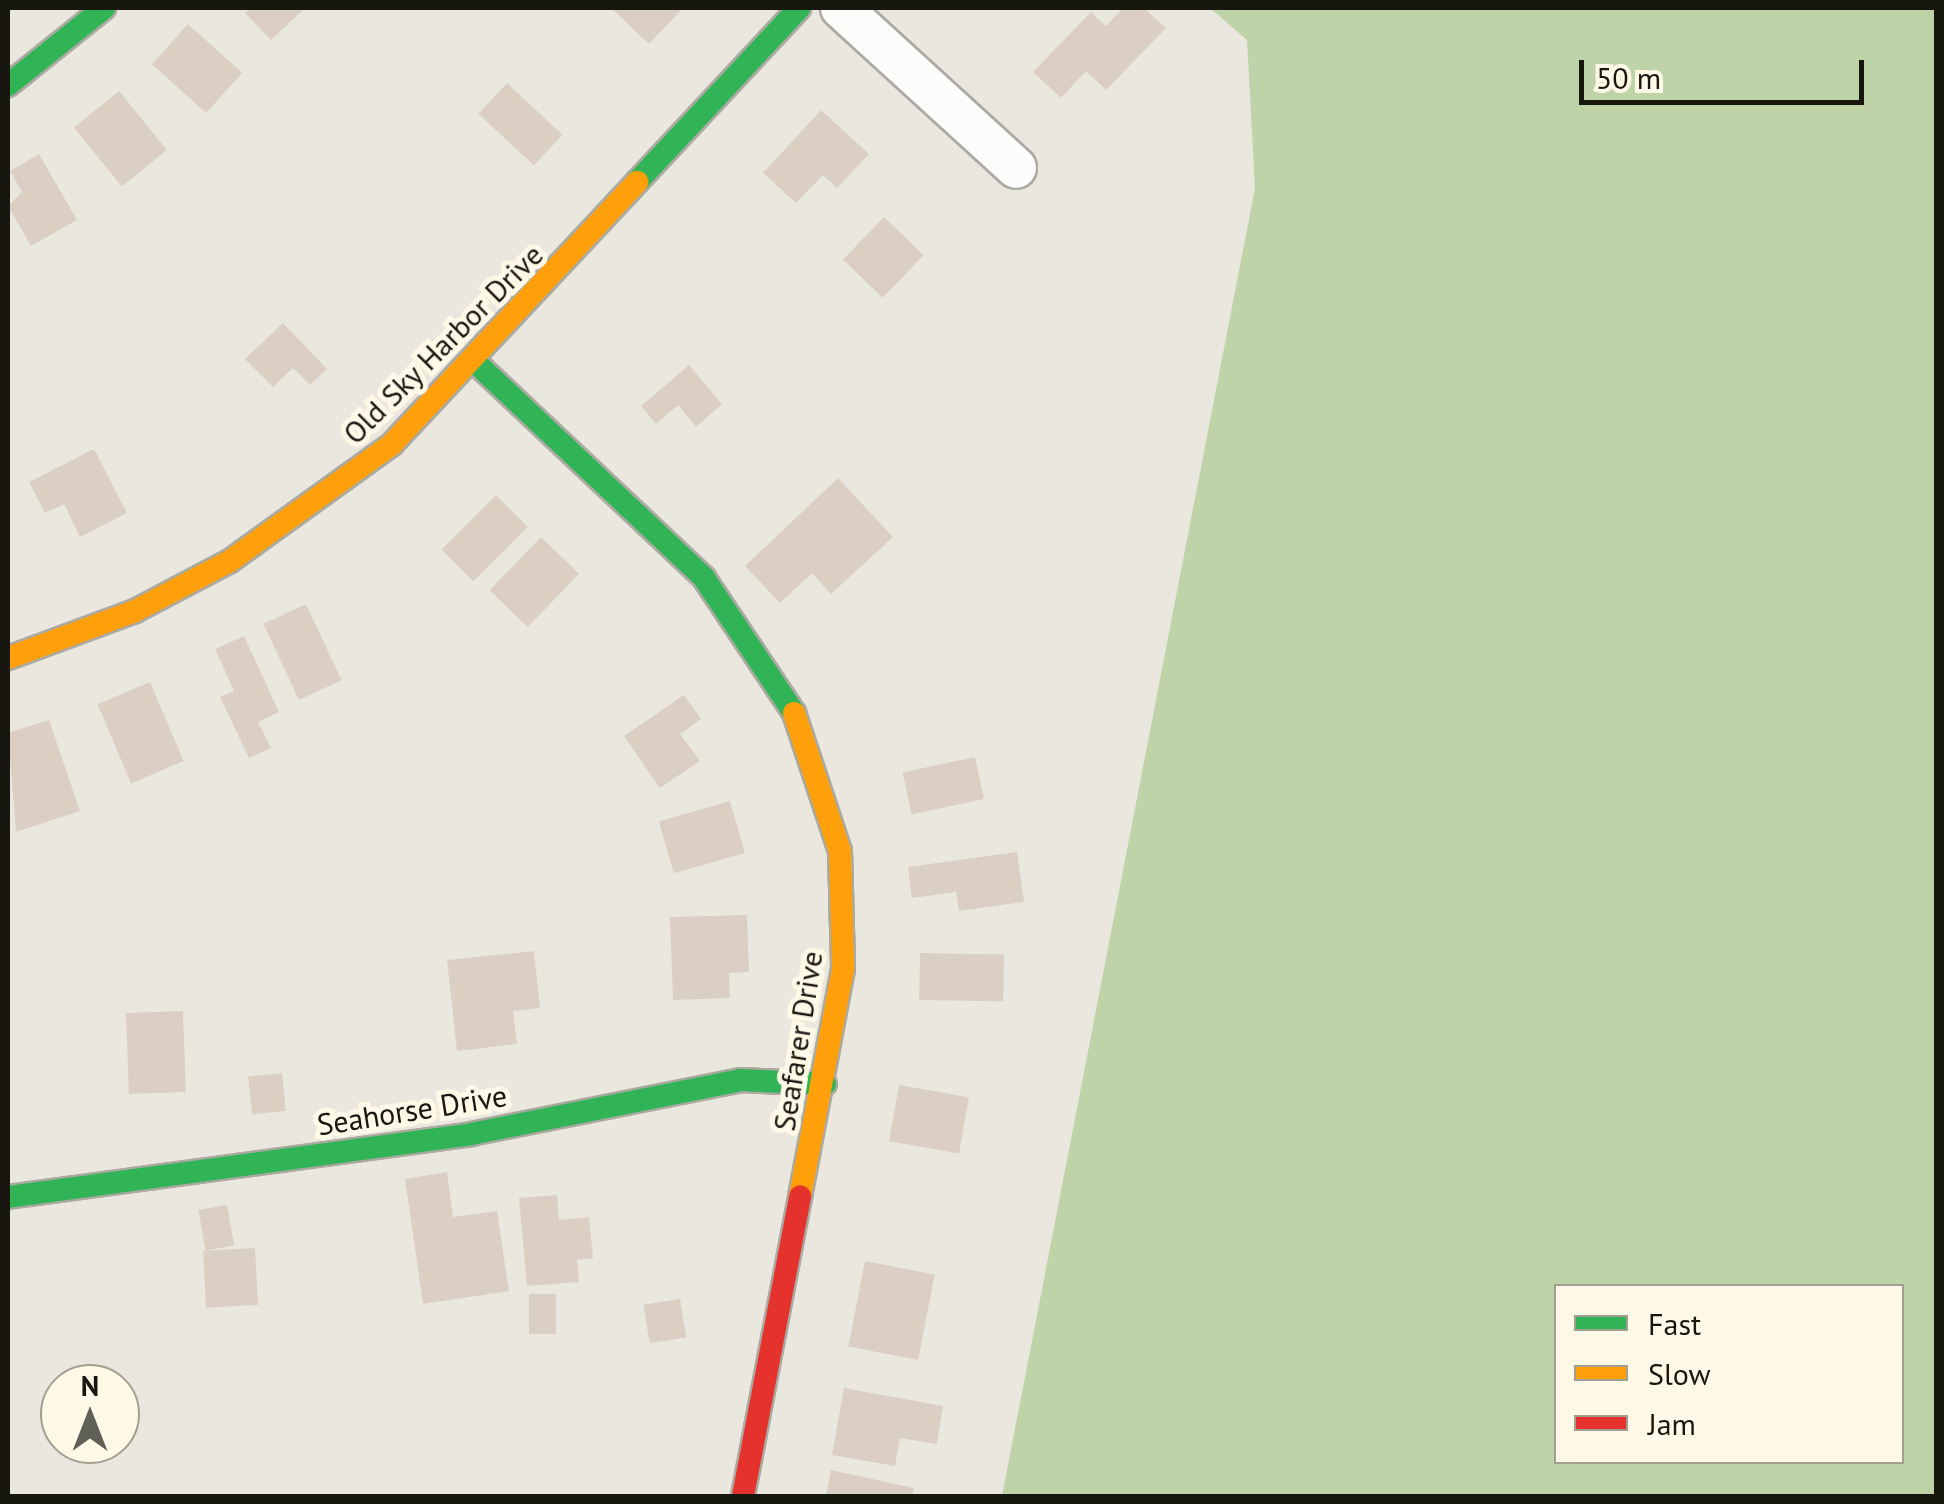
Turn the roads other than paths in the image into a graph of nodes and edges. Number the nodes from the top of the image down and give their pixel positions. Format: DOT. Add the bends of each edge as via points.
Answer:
graph roads {
  1 [pos="104,8"];
  2 [pos="799,8"];
  3 [pos="841,8"];
  4 [pos="8,84"];
  5 [pos="1016,168"];
  6 [pos="475,362"];
  7 [pos="8,658"];
  8 [pos="824,1084"];
  9 [pos="8,1197"];
  10 [pos="743,1496"];
  1 -- 4 [label="street"];
  2 -- 6 [label="street, Old Sky Harbor Drive"];
  3 -- 5 [label="street"];
  6 -- 7 [label="street, Old Sky Harbor Drive" via="392,444 230,562 135,612"];
  6 -- 8 [label="street, Seafarer Drive" via="704,578 787,696 840,851 843,969"];
  8 -- 9 [label="street, Seahorse Drive" via="741,1080 471,1134"];
  8 -- 10 [label="street, Seafarer Drive"];
}
